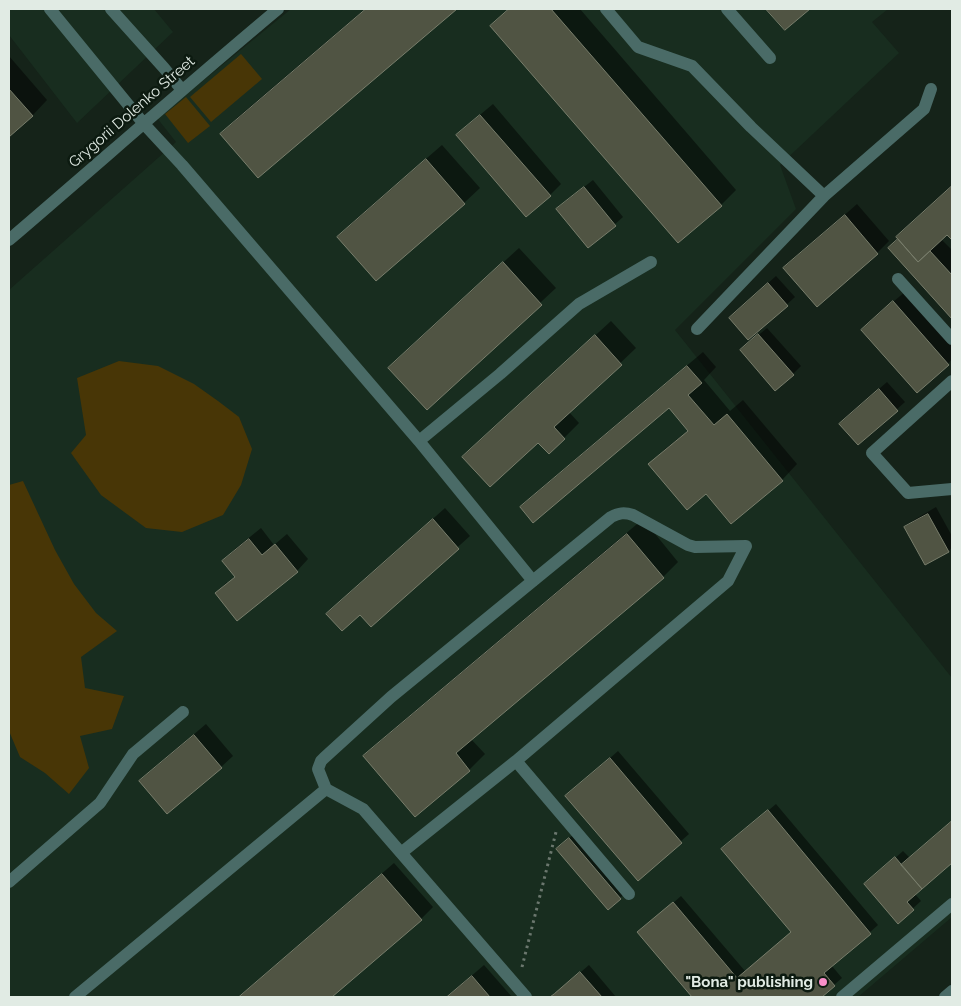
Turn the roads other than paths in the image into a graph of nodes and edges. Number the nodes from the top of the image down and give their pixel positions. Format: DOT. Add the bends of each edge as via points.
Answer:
graph roads {
  1 [pos="50,9"];
  2 [pos="111,9"];
  3 [pos="278,9"];
  4 [pos="606,9"];
  5 [pos="727,9"];
  6 [pos="770,58"];
  7 [pos="931,88"];
  8 [pos="182,90"];
  9 [pos="144,124"];
  10 [pos="824,196"];
  11 [pos="9,240"];
  12 [pos="651,262"];
  13 [pos="898,280"];
  14 [pos="697,329"];
  15 [pos="952,339"];
  16 [pos="952,381"];
  17 [pos="419,441"];
  18 [pos="952,489"];
  19 [pos="532,581"];
  20 [pos="183,712"];
  21 [pos="516,761"];
  22 [pos="326,789"];
  23 [pos="401,853"];
  24 [pos="9,882"];
  25 [pos="629,894"];
  26 [pos="952,904"];
  27 [pos="952,991"];
  28 [pos="75,997"];
  29 [pos="526,997"];
  30 [pos="842,997"];
  31 [pos="945,997"];
  1 -- 9 [label="street"];
  2 -- 8 [label="street"];
  3 -- 8 [label="street, Grygorii Dolenko Street"];
  4 -- 10 [label="street" via="638,47 692,66"];
  5 -- 6 [label="street"];
  7 -- 10 [label="street" via="924,109"];
  8 -- 9 [label="street, Grygorii Dolenko Street"];
  9 -- 11 [label="street, Grygorii Dolenko Street"];
  9 -- 17 [label="street"];
  10 -- 14 [label="street"];
  12 -- 17 [label="street" via="579,304"];
  13 -- 15 [label="street"];
  16 -- 18 [label="street" via="872,453 908,493"];
  17 -- 19 [label="street"];
  19 -- 21 [label="street" via="618,513 633,515 695,548 746,546 728,581"];
  19 -- 22 [label="street" via="391,697 321,761 318,769"];
  20 -- 24 [label="street" via="133,754 100,802"];
  21 -- 23 [label="street"];
  21 -- 25 [label="street"];
  22 -- 23 [label="street" via="364,809"];
  22 -- 28 [label="street"];
  23 -- 29 [label="street"];
  26 -- 30 [label="street"];
  27 -- 31 [label="street"];
}
